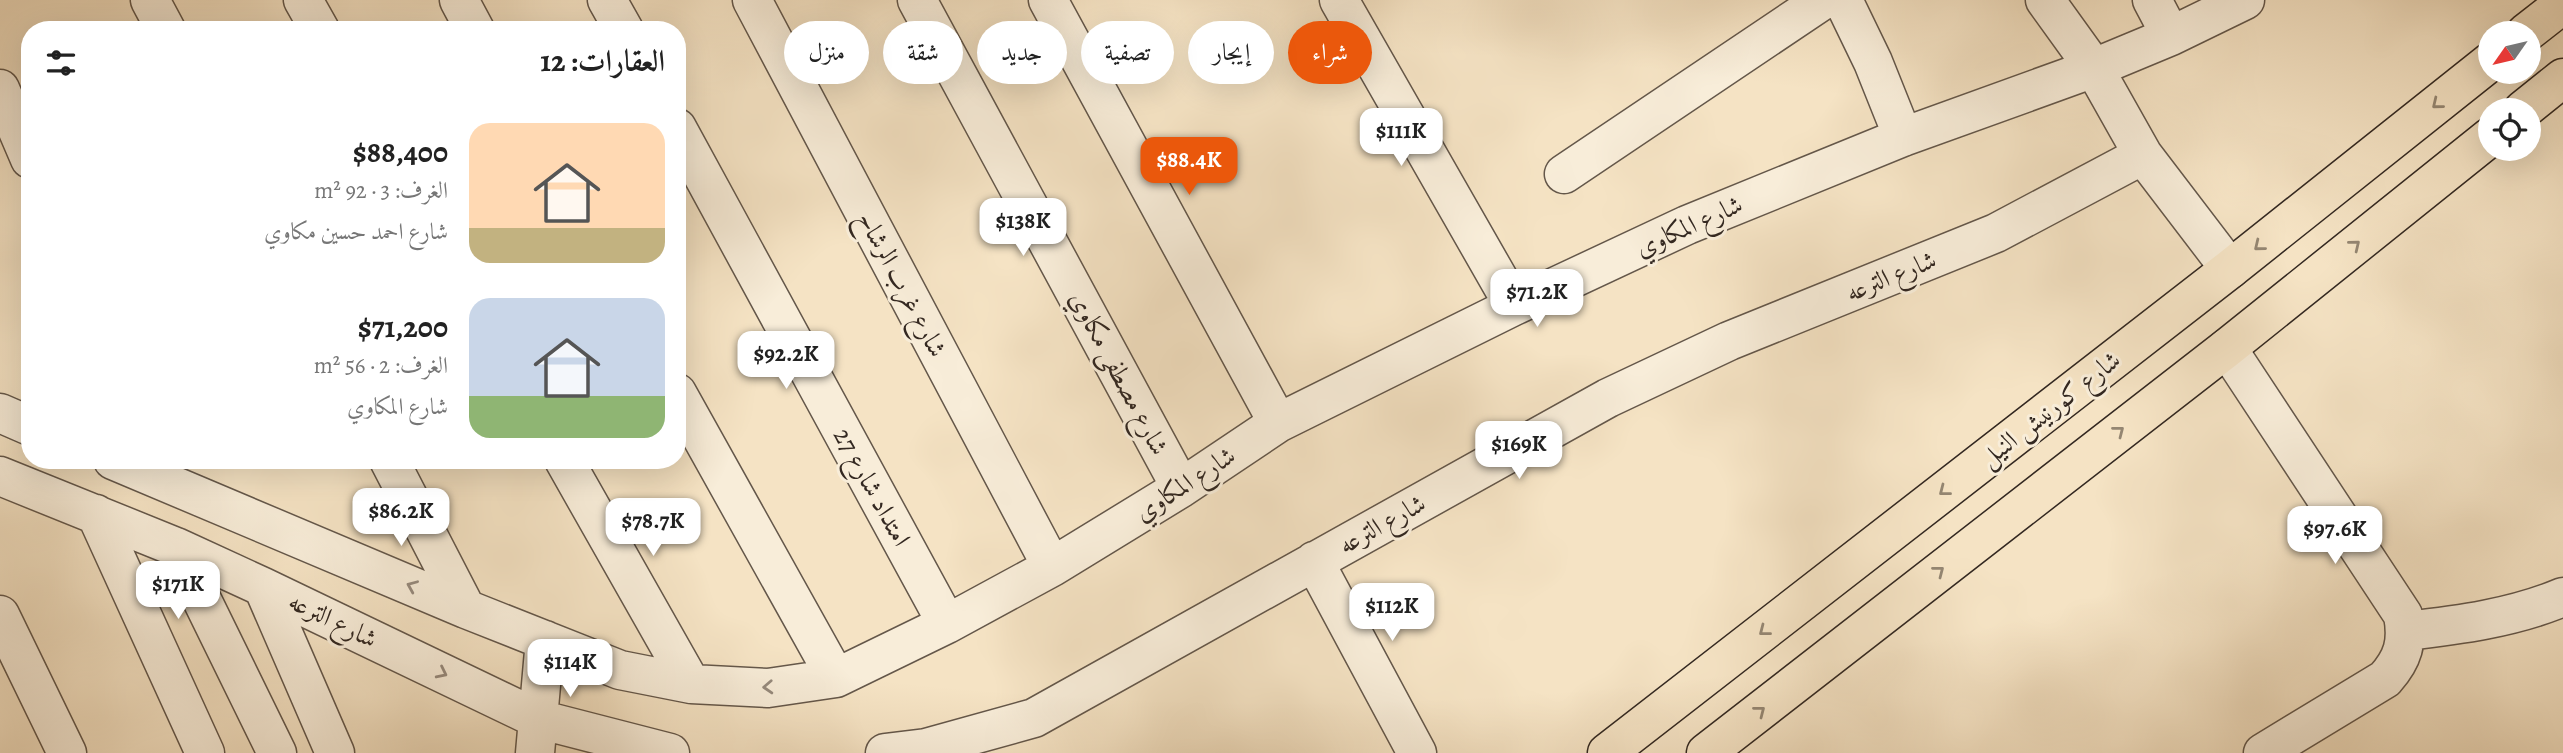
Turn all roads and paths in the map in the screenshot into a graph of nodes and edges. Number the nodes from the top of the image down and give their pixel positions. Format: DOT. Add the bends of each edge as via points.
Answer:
graph roads {
  1 [pos="150,0"];
  2 [pos="303,0"];
  3 [pos="459,0"];
  4 [pos="607,0"];
  5 [pos="752,0"];
  6 [pos="917,0"];
  7 [pos="1048,0"];
  8 [pos="1339,0"];
  9 [pos="1823,0"];
  10 [pos="1843,0"];
  11 [pos="2045,0"];
  12 [pos="2152,0"];
  13 [pos="2245,0"];
  14 [pos="2563,4"];
  15 [pos="161,21"];
  16 [pos="315,21"];
  17 [pos="470,21"];
  18 [pos="619,21"];
  19 [pos="2541,21"];
  20 [pos="2171,36"];
  21 [pos="2094,68"];
  22 [pos="2478,72"];
  23 [pos="2563,78"];
  24 [pos="0,89"];
  25 [pos="2538,98"];
  26 [pos="1903,137"];
  27 [pos="21,138"];
  28 [pos="686,145"];
  29 [pos="2478,146"];
  30 [pos="2143,155"];
  31 [pos="1564,174"];
  32 [pos="2230,269"];
  33 [pos="1514,306"];
  34 [pos="2227,348"];
  35 [pos="686,409"];
  36 [pos="0,413"];
  37 [pos="21,422"];
  38 [pos="1278,423"];
  39 [pos="394,469"];
  40 [pos="569,469"];
  41 [pos="164,472"];
  42 [pos="0,476"];
  43 [pos="1181,488"];
  44 [pos="96,514"];
  45 [pos="160,541"];
  46 [pos="1314,561"];
  47 [pos="1052,567"];
  48 [pos="263,587"];
  49 [pos="2563,597"];
  50 [pos="466,609"];
  51 [pos="0,615"];
  52 [pos="947,624"];
  53 [pos="2406,631"];
  54 [pos="545,640"];
  55 [pos="836,678"];
  56 [pos="691,684"];
  57 [pos="536,736"];
  58 [pos="993,742"];
  59 [pos="67,753"];
  60 [pos="205,753"];
  61 [pos="277,753"];
  62 [pos="335,753"];
  63 [pos="670,753"];
  64 [pos="885,753"];
  65 [pos="1417,753"];
  66 [pos="1607,753"];
  67 [pos="1706,753"];
  68 [pos="2263,753"];
  1 -- 15 [label="street"];
  2 -- 16 [label="street"];
  3 -- 17 [label="street"];
  4 -- 18 [label="street"];
  5 -- 47 [label="street, شارع غرب الرشاح"];
  6 -- 43 [label="street, شارع مصطفى مكاوي"];
  7 -- 38 [label="street"];
  8 -- 33 [label="street"];
  9 -- 31 [label="street"];
  10 -- 26 [label="street" via="1874,62"];
  11 -- 21 [label="street"];
  12 -- 20 [label="street"];
  13 -- 20 [label="street, شارع المكاوي"];
  14 -- 19 [label="highway"];
  20 -- 21 [label="street, شارع المكاوي"];
  21 -- 26 [label="street, شارع المكاوي"];
  21 -- 30 [label="street"];
  22 -- 32 [label="highway, شارع كورنيش النيل, one-way"];
  23 -- 25 [label="highway"];
  24 -- 27 [label="street"];
  26 -- 33 [label="street, شارع المكاوي" via="1687,225"];
  28 -- 52 [label="street, امتداد شارع 27"];
  34 -- 29 [label="highway, one-way"];
  30 -- 32 [label="street"];
  30 -- 46 [label="street, شارع الترعه" via="1996,233 1729,341 1608,398"];
  32 -- 66 [label="highway, شارع كورنيش النيل, one-way"];
  33 -- 38 [label="street, شارع المكاوي"];
  34 -- 53 [label="street" via="2403,615"];
  67 -- 34 [label="highway, one-way"];
  35 -- 55 [label="street"];
  36 -- 37 [label="street"];
  38 -- 43 [label="street, شارع المكاوي"];
  39 -- 50 [label="street"];
  40 -- 56 [label="street"];
  41 -- 45 [label="street"];
  50 -- 41 [label="street, شارع المكاوي, one-way"];
  42 -- 44 [label="street, شارع الترعه"];
  43 -- 47 [label="street, شارع المكاوي"];
  44 -- 45 [label="street, شارع الترعه"];
  44 -- 60 [label="street"];
  45 -- 48 [label="street, شارع الترعه"];
  45 -- 61 [label="street"];
  46 -- 58 [label="street, شارع الترعه"];
  46 -- 65 [label="street"];
  47 -- 52 [label="street, شارع المكاوي"];
  48 -- 57 [label="street, شارع الترعه, one-way"];
  48 -- 62 [label="street"];
  49 -- 53 [label="street" via="2478,622"];
  50 -- 54 [label="street, شارع المكاوي"];
  51 -- 59 [label="street"];
  52 -- 55 [label="street, شارع المكاوي"];
  53 -- 68 [label="street" via="2404,650 2385,679"];
  54 -- 56 [label="street, شارع المكاوي" via="620,670"];
  54 -- 57 [label="street"];
  55 -- 56 [label="street, شارع المكاوي, one-way" via="768,688"];
  57 -- 63 [label="street, شارع الترعه"];
  58 -- 64 [label="street, شارع الترعه"];
}
